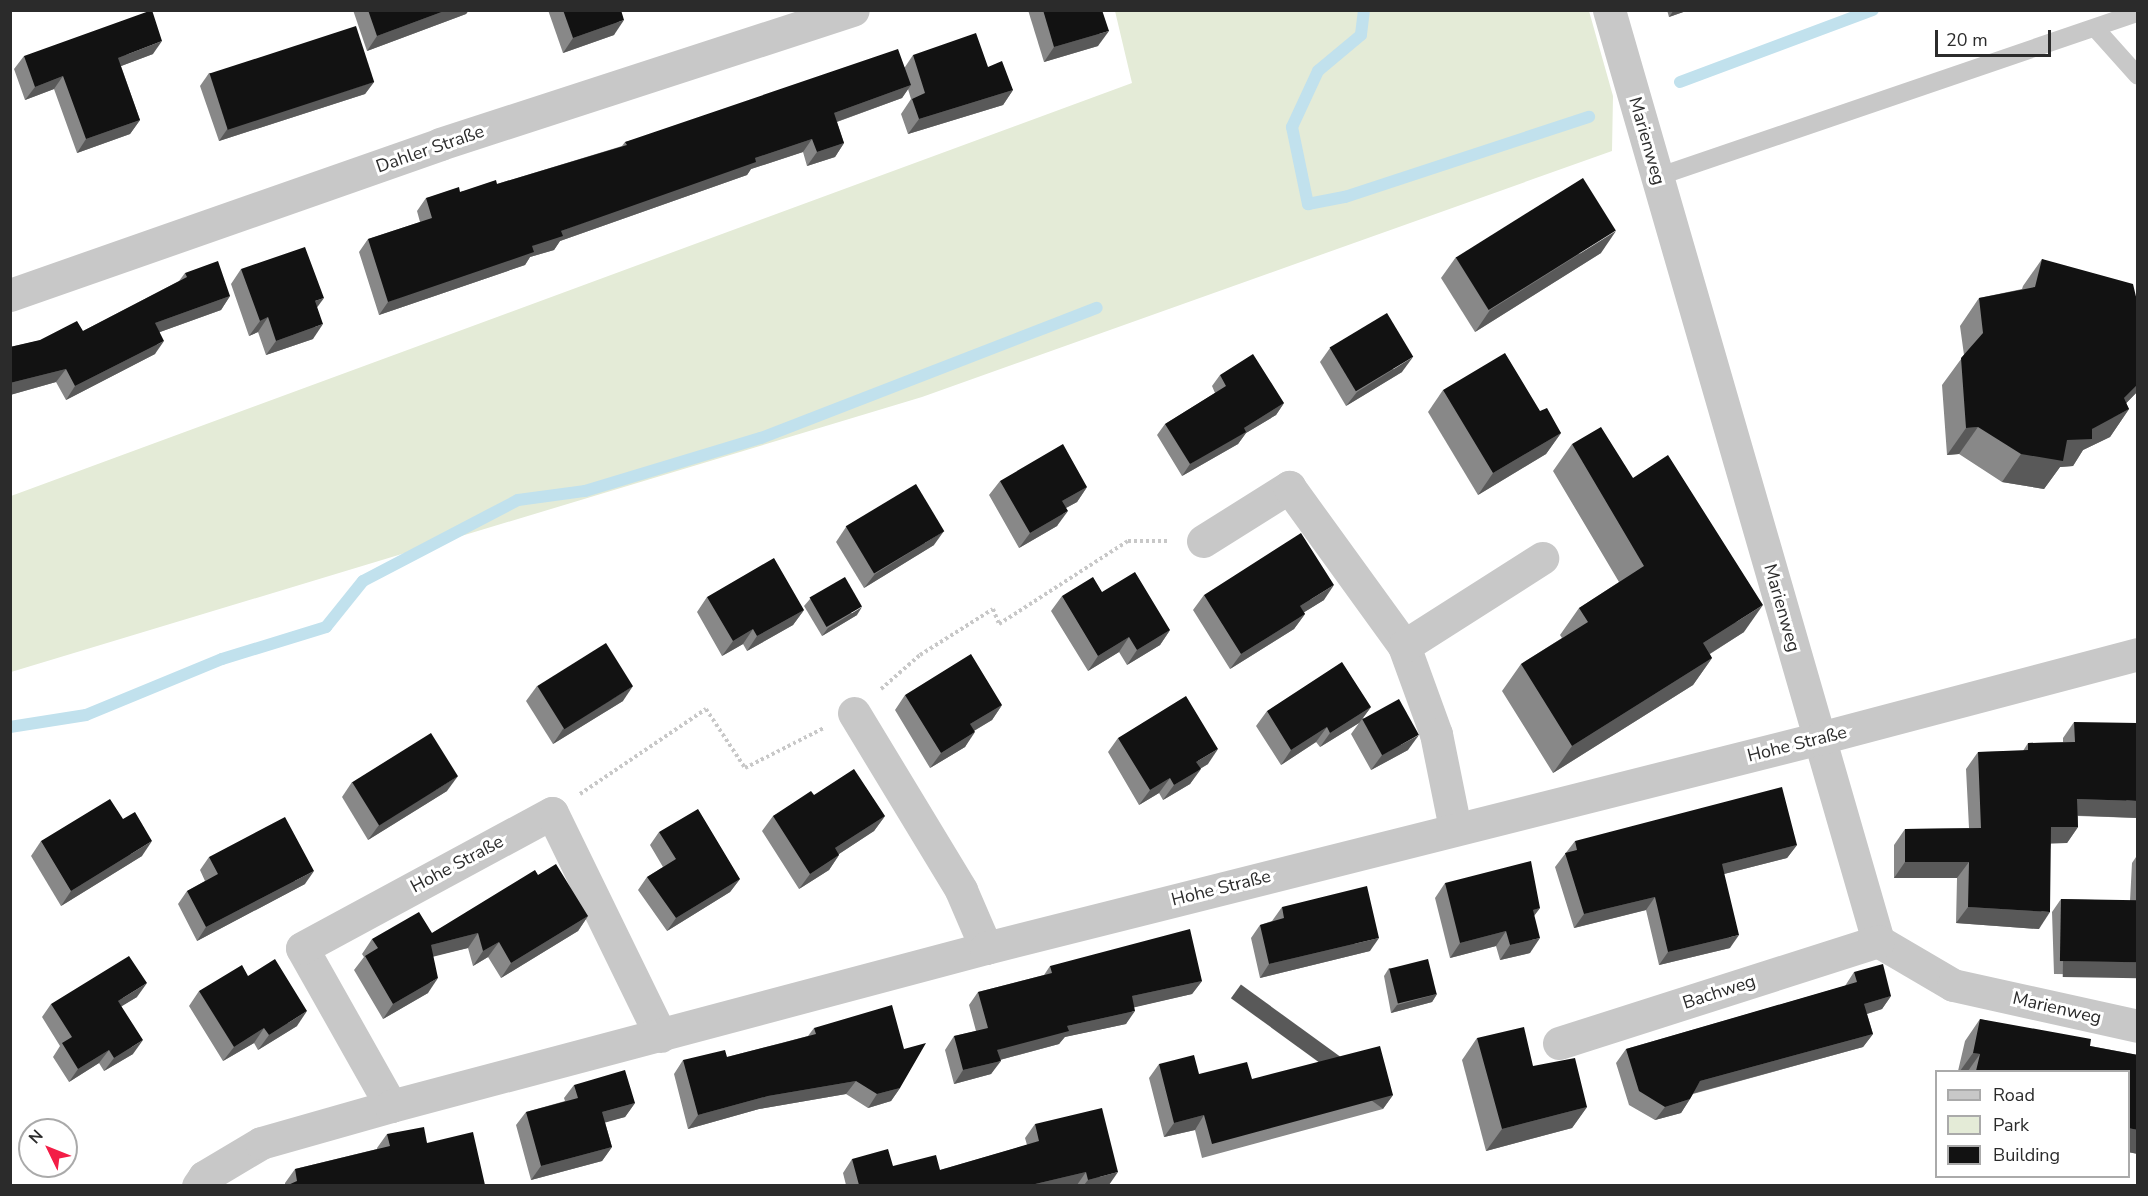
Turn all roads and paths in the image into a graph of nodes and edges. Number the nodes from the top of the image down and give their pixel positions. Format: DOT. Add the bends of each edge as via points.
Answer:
graph roads {
  1 [pos="853,10"];
  2 [pos="1609,10"];
  3 [pos="2134,14"];
  4 [pos="2095,28"];
  5 [pos="2138,76"];
  6 [pos="1657,177"];
  7 [pos="10,296"];
  8 [pos="1203,541"];
  9 [pos="1542,558"];
  10 [pos="1404,646"];
  11 [pos="2138,654"];
  12 [pos="854,713"];
  13 [pos="1820,738"];
  14 [pos="552,813"];
  15 [pos="1455,828"];
  16 [pos="1878,941"];
  17 [pos="986,948"];
  18 [pos="2138,1026"];
  19 [pos="661,1036"];
  20 [pos="1559,1042"];
  21 [pos="391,1106"];
  22 [pos="198,1185"];
  1 -- 7 [label="street, Dahler Straße" via="440,144"];
  2 -- 6 [label="street, Marienweg"];
  3 -- 4 [label="lane"];
  4 -- 5 [label="lane"];
  4 -- 6 [label="lane"];
  6 -- 13 [label="street, Marienweg"];
  8 -- 10 [label="street" via="1289,487"];
  8 -- 12 [label="path" via="1128,541 999,624 993,609 920,655"];
  9 -- 10 [label="street"];
  10 -- 15 [label="street" via="1436,734"];
  11 -- 13 [label="street, Hohe Straße"];
  12 -- 14 [label="path" via="745,768 706,709"];
  12 -- 17 [label="street" via="961,890"];
  13 -- 15 [label="street, Hohe Straße"];
  13 -- 16 [label="street, Marienweg"];
  14 -- 19 [label="street"];
  14 -- 21 [label="street, Hohe Straße" via="302,948"];
  15 -- 17 [label="street, Hohe Straße"];
  16 -- 18 [label="street, Marienweg" via="1953,985"];
  16 -- 20 [label="street, Bachweg"];
  17 -- 19 [label="street, Hohe Straße"];
  19 -- 21 [label="street, Hohe Straße"];
  21 -- 22 [label="street, Hohe Straße" via="261,1143 204,1177"];
}
